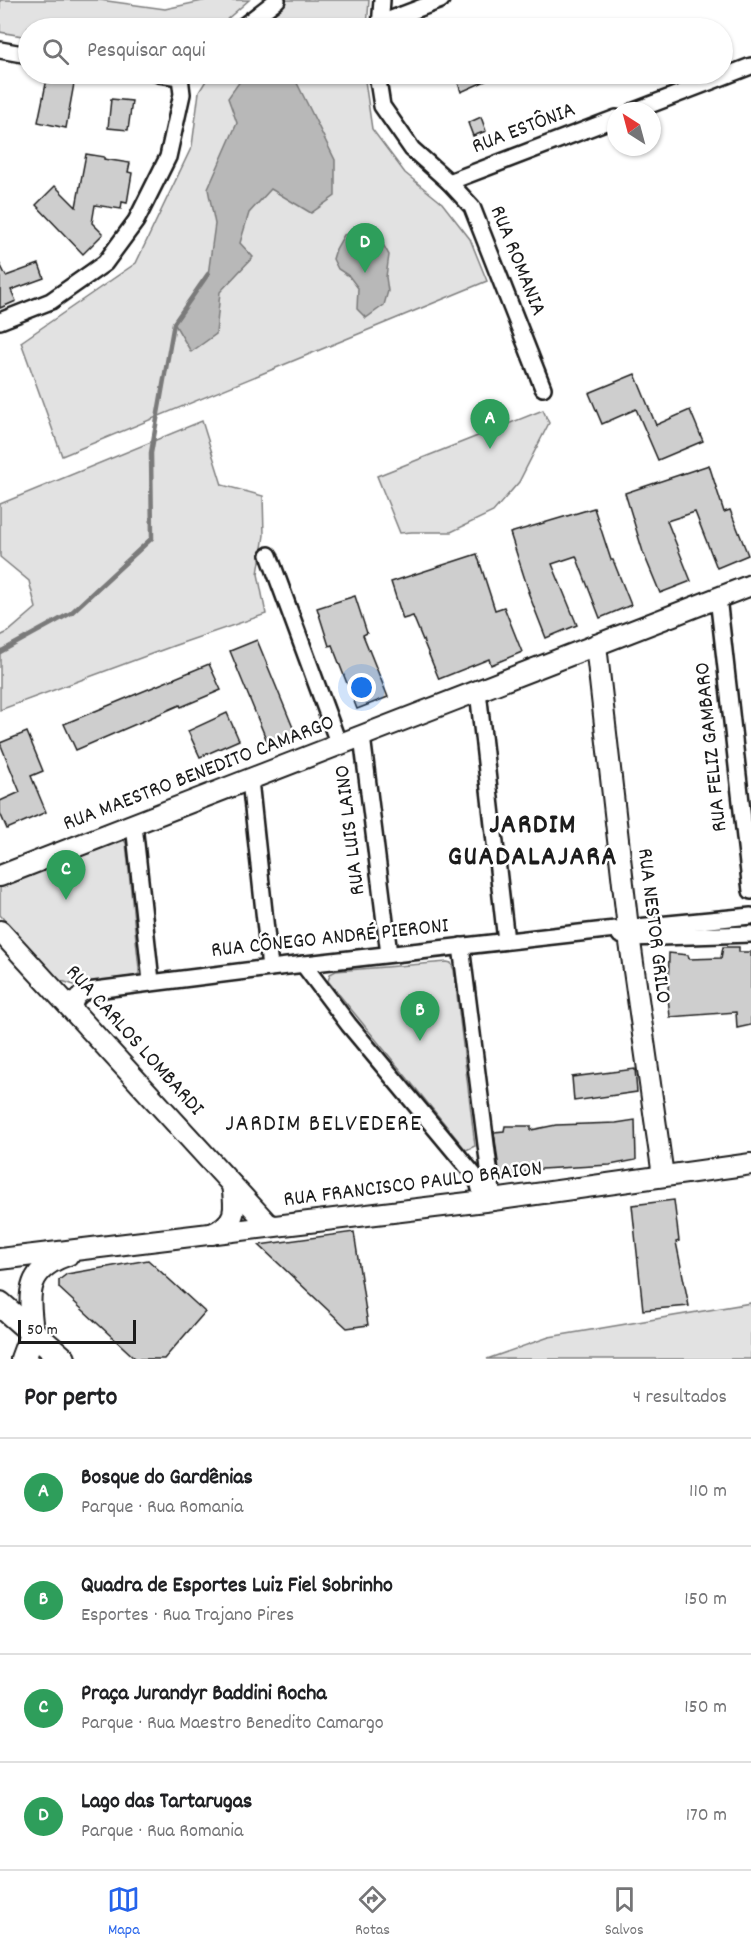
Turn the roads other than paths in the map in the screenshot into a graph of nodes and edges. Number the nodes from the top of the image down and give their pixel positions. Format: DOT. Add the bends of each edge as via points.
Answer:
graph roads {
  1 [pos="277,0"];
  2 [pos="382,0"];
  3 [pos="441,0"];
  4 [pos="254,18"];
  5 [pos="381,18"];
  6 [pos="399,18"];
  7 [pos="0,51"];
  8 [pos="18,54"];
  9 [pos="751,66"];
  10 [pos="733,73"];
  11 [pos="182,84"];
  12 [pos="379,84"];
  13 [pos="704,84"];
  14 [pos="657,102"];
  15 [pos="607,121"];
  16 [pos="448,183"];
  17 [pos="0,321"];
  18 [pos="543,388"];
  19 [pos="269,555"];
  20 [pos="751,585"];
  21 [pos="718,597"];
  22 [pos="596,645"];
  23 [pos="478,691"];
  24 [pos="362,736"];
  25 [pos="339,745"];
  26 [pos="250,780"];
  27 [pos="134,825"];
  28 [pos="0,876"];
  29 [pos="751,891"];
  30 [pos="751,915"];
  31 [pos="0,931"];
  32 [pos="629,933"];
  33 [pos="751,934"];
  34 [pos="506,941"];
  35 [pos="461,946"];
  36 [pos="389,954"];
  37 [pos="303,964"];
  38 [pos="270,968"];
  39 [pos="152,981"];
  40 [pos="75,1012"];
  41 [pos="751,1164"];
  42 [pos="663,1176"];
  43 [pos="232,1185"];
  44 [pos="488,1201"];
  45 [pos="273,1226"];
  46 [pos="208,1236"];
  47 [pos="81,1251"];
  48 [pos="0,1259"];
  49 [pos="0,1304"];
  50 [pos="33,1332"];
  51 [pos="23,1359"];
  52 [pos="63,1359"];
  1 -- 4 [label="street"];
  2 -- 5 [label="street"];
  3 -- 6 [label="street"];
  7 -- 8 [label="street"];
  9 -- 10 [label="street"];
  11 -- 17 [label="street" via="168,157 136,221 105,262 51,301"];
  12 -- 16 [label="street, RUA ROMANIA" via="382,106 412,149"];
  13 -- 14 [label="street"];
  15 -- 16 [label="street, RUA ESTÔNIA"];
  16 -- 18 [label="street, RUA ROMANIA" via="472,207"];
  19 -- 25 [label="street"];
  20 -- 21 [label="street, RUA MAESTRO BENEDITO CAMARGO"];
  21 -- 22 [label="street, RUA MAESTRO BENEDITO CAMARGO"];
  21 -- 29 [label="street, RUA FELIZ GAMBARO"];
  22 -- 23 [label="street, RUA MAESTRO BENEDITO CAMARGO"];
  22 -- 32 [label="street, RUA NESTOR GRILO"];
  23 -- 24 [label="street, RUA MAESTRO BENEDITO CAMARGO"];
  23 -- 34 [label="street"];
  24 -- 25 [label="street, RUA MAESTRO BENEDITO CAMARGO"];
  24 -- 36 [label="street, RUA LUIS LAINO"];
  25 -- 26 [label="street, RUA MAESTRO BENEDITO CAMARGO"];
  26 -- 27 [label="street, RUA MAESTRO BENEDITO CAMARGO"];
  26 -- 38 [label="street"];
  27 -- 28 [label="street, RUA MAESTRO BENEDITO CAMARGO"];
  27 -- 39 [label="street"];
  30 -- 32 [label="street, RUA CÔNEGO ANDRÉ PIERONI"];
  31 -- 40 [label="street, RUA CARLOS LOMBARDI"];
  32 -- 33 [label="street, RUA CÔNEGO ANDRÉ PIERONI"];
  32 -- 34 [label="street, RUA CÔNEGO ANDRÉ PIERONI" via="606,930"];
  32 -- 42 [label="street, RUA NESTOR GRILO"];
  34 -- 35 [label="street, RUA CÔNEGO ANDRÉ PIERONI"];
  35 -- 36 [label="street, RUA CÔNEGO ANDRÉ PIERONI"];
  35 -- 44 [label="street"];
  36 -- 37 [label="street, RUA CÔNEGO ANDRÉ PIERONI"];
  37 -- 38 [label="street, RUA CÔNEGO ANDRÉ PIERONI"];
  37 -- 44 [label="street" via="475,1176"];
  38 -- 39 [label="street, RUA CÔNEGO ANDRÉ PIERONI"];
  39 -- 40 [label="street, RUA CÔNEGO ANDRÉ PIERONI" via="81,993"];
  40 -- 43 [label="street, RUA CARLOS LOMBARDI"];
  41 -- 42 [label="street, RUA FRANCISCO PAULO BRAION"];
  42 -- 44 [label="street, RUA FRANCISCO PAULO BRAION"];
  43 -- 45 [label="street, RUA CARLOS LOMBARDI"];
  43 -- 46 [label="street" via="235,1203 229,1224"];
  44 -- 45 [label="street, RUA FRANCISCO PAULO BRAION"];
  45 -- 46 [label="street, RUA FRANCISCO PAULO BRAION"];
  46 -- 47 [label="street, RUA FRANCISCO PAULO BRAION"];
  47 -- 48 [label="street, RUA FRANCISCO PAULO BRAION"];
  47 -- 50 [label="street, RUA FRANCISCO PAULO BRAION" via="49,1263 34,1280 29,1298"];
  49 -- 50 [label="main road"];
  50 -- 51 [label="main road"];
  50 -- 52 [label="main road"];
}
